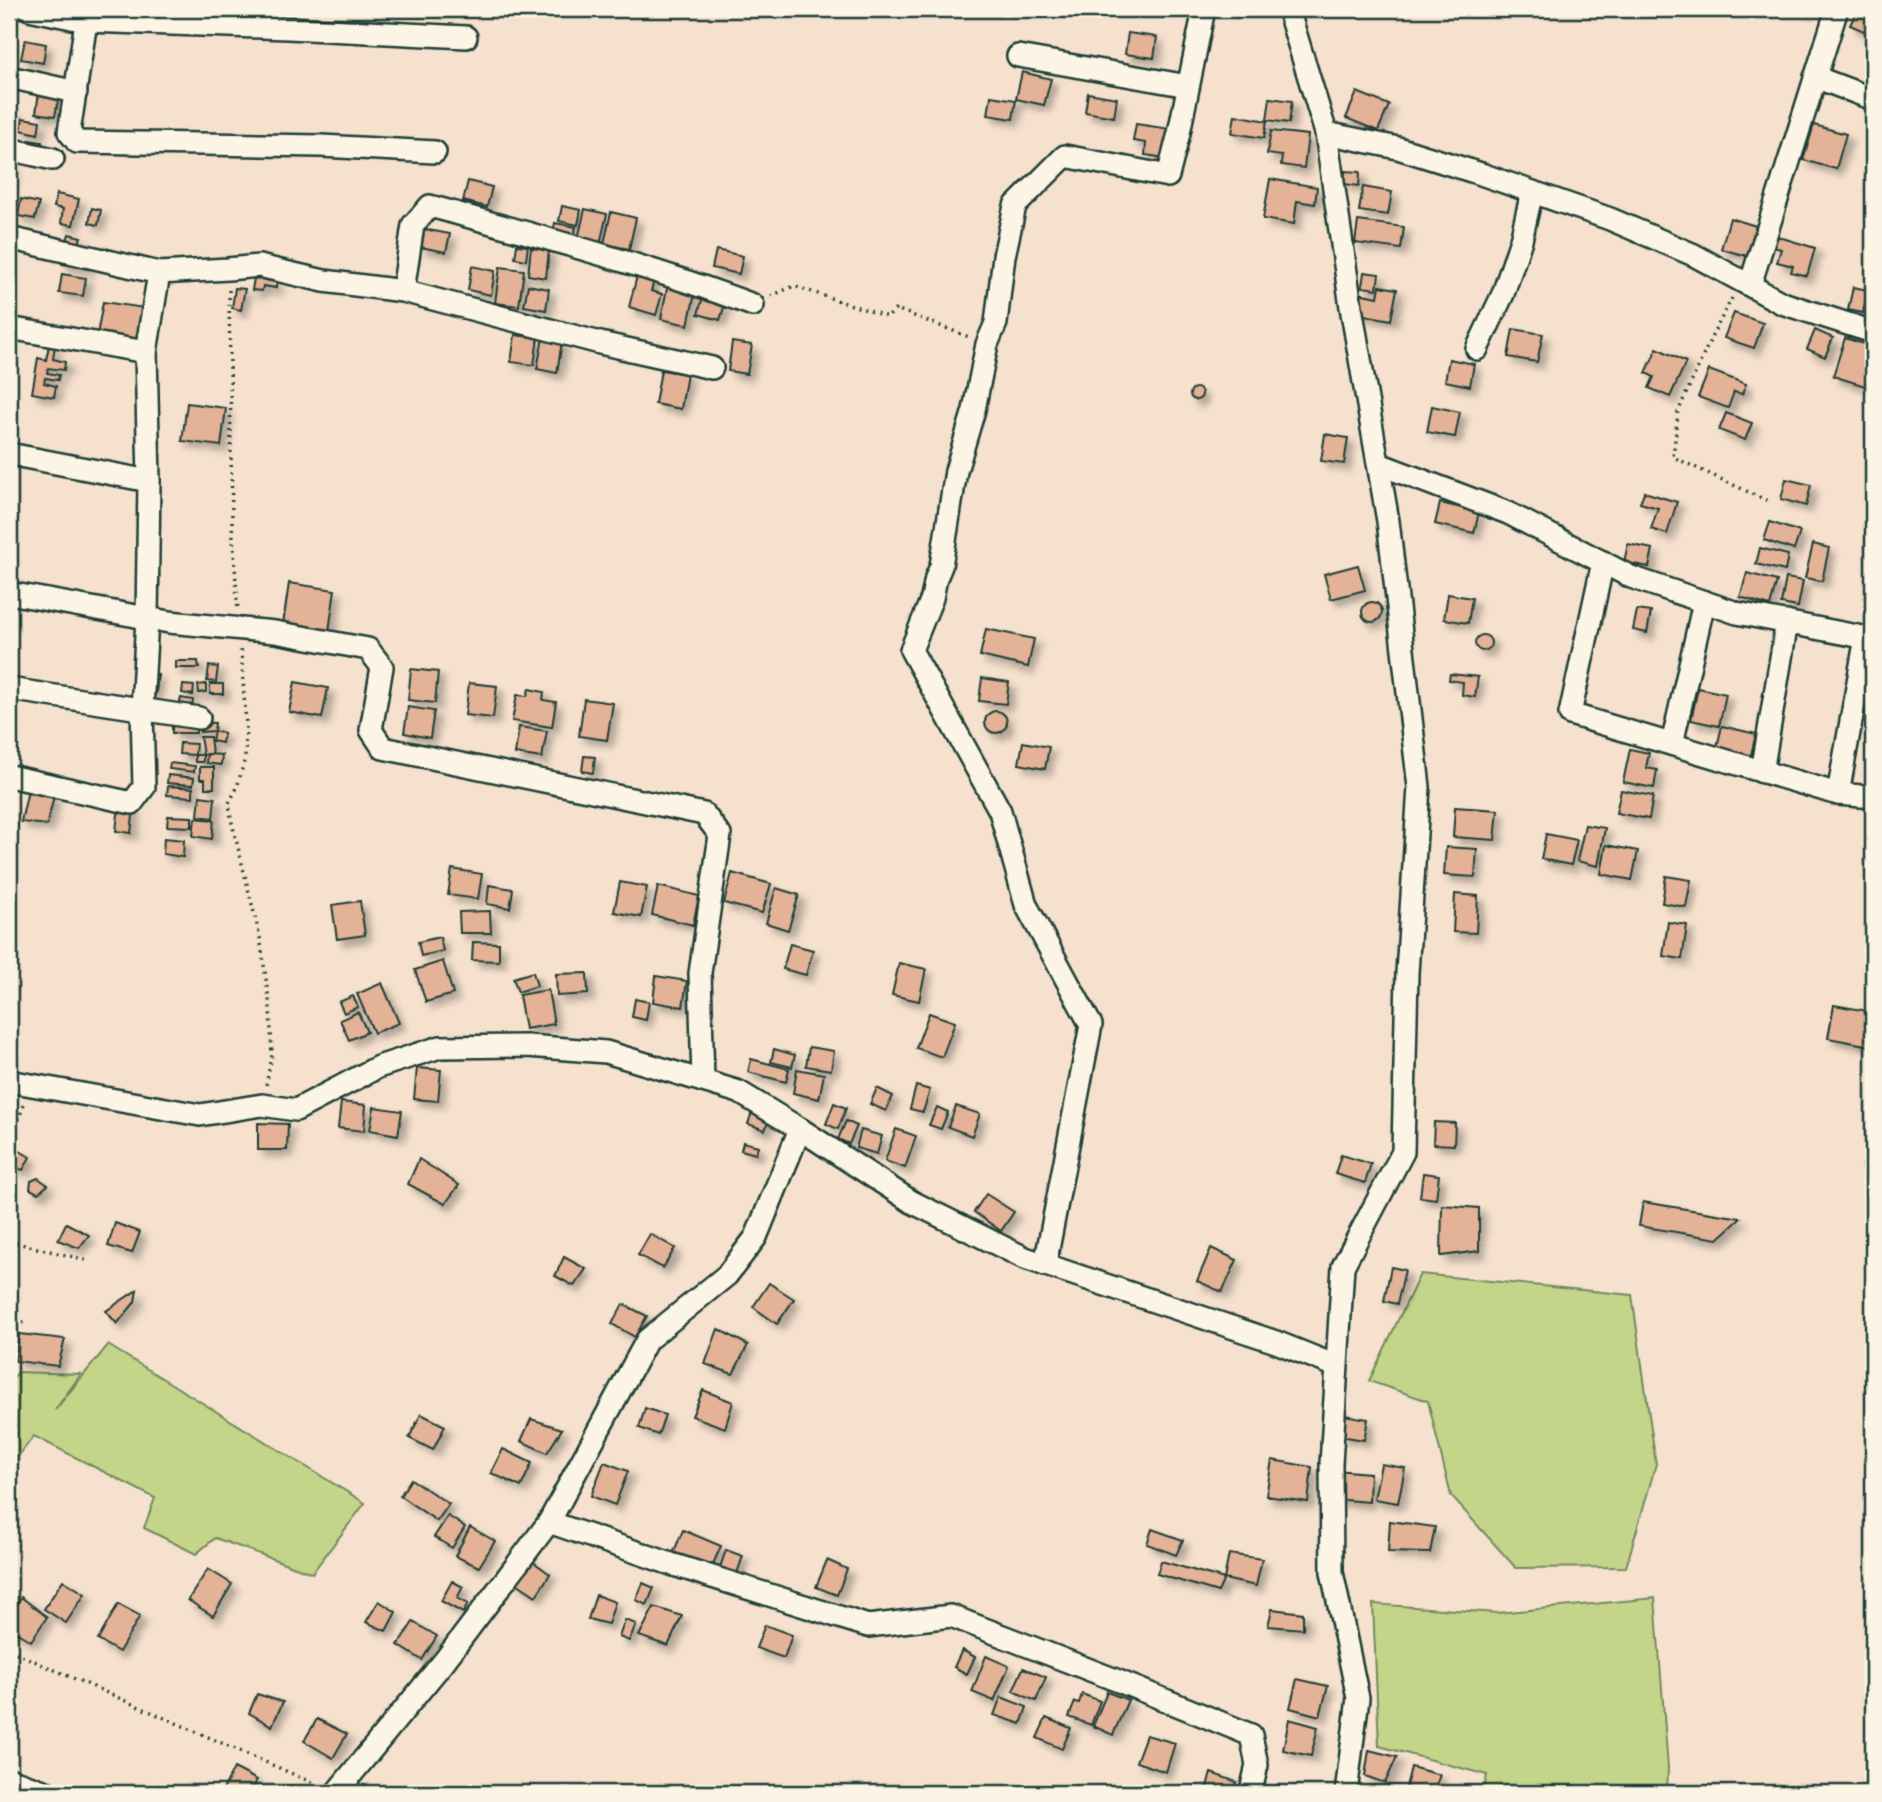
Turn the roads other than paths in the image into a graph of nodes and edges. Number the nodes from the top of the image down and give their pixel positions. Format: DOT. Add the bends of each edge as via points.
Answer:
graph roads {
  1 [pos="29,9"];
  2 [pos="1204,9"];
  3 [pos="1288,9"];
  4 [pos="1837,9"];
  5 [pos="87,15"];
  6 [pos="466,37"];
  7 [pos="1018,56"];
  8 [pos="9,77"];
  9 [pos="1815,77"];
  10 [pos="1188,86"];
  11 [pos="76,92"];
  12 [pos="1873,99"];
  13 [pos="1326,133"];
  14 [pos="9,149"];
  15 [pos="435,152"];
  16 [pos="53,159"];
  17 [pos="1532,192"];
  18 [pos="9,238"];
  19 [pos="159,273"];
  20 [pos="1746,283"];
  21 [pos="403,291"];
  22 [pos="753,304"];
  23 [pos="9,328"];
  24 [pos="1873,332"];
  25 [pos="1477,349"];
  26 [pos="146,352"];
  27 [pos="712,368"];
  28 [pos="9,454"];
  29 [pos="1379,464"];
  30 [pos="149,481"];
  31 [pos="1603,562"];
  32 [pos="9,593"];
  33 [pos="1704,602"];
  34 [pos="147,618"];
  35 [pos="1787,622"];
  36 [pos="1870,638"];
  37 [pos="9,689"];
  38 [pos="142,710"];
  39 [pos="199,718"];
  40 [pos="1672,744"];
  41 [pos="1762,772"];
  42 [pos="9,776"];
  43 [pos="1838,794"];
  44 [pos="1873,797"];
  45 [pos="19,1082"];
  46 [pos="703,1082"];
  47 [pos="800,1129"];
  48 [pos="1045,1265"];
  49 [pos="1336,1366"];
  50 [pos="549,1522"];
  51 [pos="9,1779"];
  52 [pos="330,1791"];
  53 [pos="49,1793"];
  54 [pos="1252,1793"];
  55 [pos="1346,1793"];
  1 -- 5 [label="street"];
  2 -- 10 [label="street"];
  3 -- 13 [label="street"];
  4 -- 9 [label="street"];
  5 -- 6 [label="street"];
  5 -- 11 [label="street"];
  7 -- 10 [label="street"];
  8 -- 11 [label="street"];
  9 -- 12 [label="street"];
  9 -- 20 [label="street"];
  10 -- 48 [label="street" via="1168,176 1065,156 1015,206 996,323 956,471 941,565 911,650 1000,811 1027,905 1091,1025"];
  11 -- 15 [label="street" via="69,132 78,142"];
  13 -- 17 [label="street" via="1398,148"];
  13 -- 29 [label="street"];
  14 -- 16 [label="street"];
  17 -- 20 [label="street" via="1611,219"];
  17 -- 25 [label="street" via="1503,294"];
  18 -- 19 [label="street"];
  19 -- 21 [label="street" via="259,266 324,281"];
  19 -- 26 [label="street"];
  20 -- 24 [label="street" via="1782,303"];
  21 -- 22 [label="street" via="413,225 430,206"];
  21 -- 27 [label="street"];
  23 -- 26 [label="street"];
  26 -- 30 [label="street"];
  28 -- 30 [label="street"];
  29 -- 31 [label="street" via="1508,513"];
  29 -- 49 [label="street" via="1419,787 1407,973 1403,1152 1343,1266"];
  30 -- 34 [label="street"];
  31 -- 33 [label="street" via="1631,577"];
  31 -- 40 [label="street" via="1570,714"];
  32 -- 34 [label="street"];
  33 -- 35 [label="street"];
  33 -- 40 [label="street"];
  34 -- 38 [label="street"];
  34 -- 46 [label="street" via="275,632 368,649 382,667 370,730 383,748 704,814 720,835 700,973"];
  35 -- 36 [label="street"];
  35 -- 41 [label="street"];
  36 -- 43 [label="street"];
  37 -- 38 [label="street"];
  38 -- 39 [label="street"];
  38 -- 42 [label="street" via="144,787 132,803"];
  40 -- 41 [label="street"];
  41 -- 43 [label="street"];
  43 -- 44 [label="street"];
  45 -- 46 [label="street" via="200,1115 262,1105 296,1110 378,1067 440,1047 527,1046 606,1052"];
  46 -- 47 [label="street" via="739,1092"];
  47 -- 48 [label="street" via="912,1202"];
  47 -- 50 [label="street" via="756,1237 727,1275 646,1340"];
  48 -- 49 [label="street"];
  49 -- 55 [label="street" via="1332,1572 1358,1698"];
  50 -- 52 [label="street" via="446,1660"];
  50 -- 54 [label="street" via="867,1626 951,1616 1251,1735 1257,1765"];
  51 -- 53 [label="street"];
}
